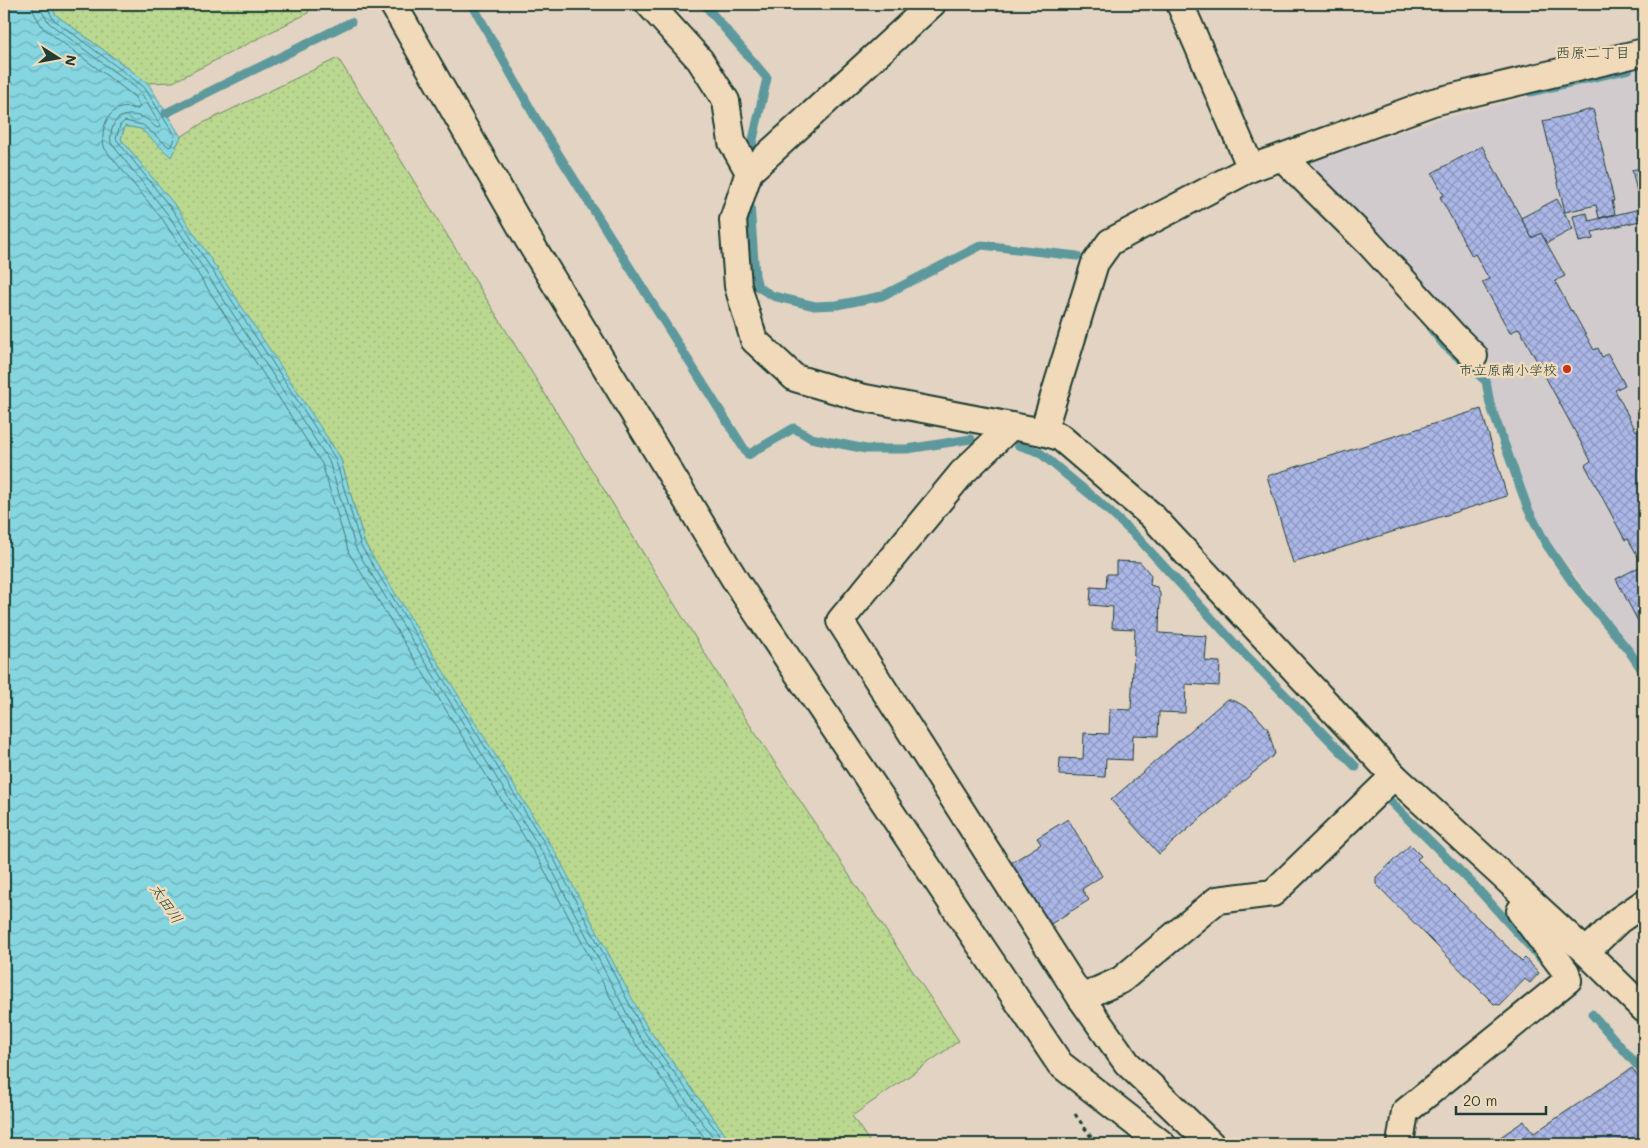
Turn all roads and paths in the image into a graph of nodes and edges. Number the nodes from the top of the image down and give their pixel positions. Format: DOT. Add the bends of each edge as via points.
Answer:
graph roads {
  1 [pos="393,4"];
  2 [pos="649,4"];
  3 [pos="932,4"];
  4 [pos="1180,4"];
  5 [pos="1644,52"];
  6 [pos="1282,156"];
  7 [pos="1251,168"];
  8 [pos="749,172"];
  9 [pos="1474,356"];
  10 [pos="1011,426"];
  11 [pos="1044,432"];
  12 [pos="1394,776"];
  13 [pos="1530,900"];
  14 [pos="1644,903"];
  15 [pos="1586,952"];
  16 [pos="1081,998"];
  17 [pos="1644,1009"];
  18 [pos="1072,1109"];
  19 [pos="1096,1144"];
  20 [pos="1162,1144"];
  21 [pos="1211,1144"];
  22 [pos="1400,1144"];
  1 -- 20 [label="street" via="528,239 737,583 1060,1064"];
  2 -- 8 [label="street" via="700,60 726,101 732,142"];
  3 -- 8 [label="street"];
  4 -- 7 [label="street"];
  5 -- 6 [label="street" via="1433,102"];
  6 -- 7 [label="street"];
  6 -- 9 [label="street" via="1369,243"];
  7 -- 11 [label="street" via="1110,242 1095,264"];
  8 -- 10 [label="street" via="732,220 738,286 754,340 795,378 860,397"];
  10 -- 11 [label="street"];
  10 -- 16 [label="street" via="962,473 840,621"];
  11 -- 12 [label="street" via="1060,438 1151,515"];
  12 -- 13 [label="street"];
  12 -- 16 [label="street" via="1273,893 1216,900 1120,980"];
  13 -- 15 [label="street"];
  13 -- 22 [label="street" via="1520,911 1566,972 1568,980 1405,1112"];
  14 -- 15 [label="street" via="1619,920"];
  15 -- 17 [label="street"];
  16 -- 21 [label="street" via="1127,1063"];
  18 -- 19 [label="path"];
}
